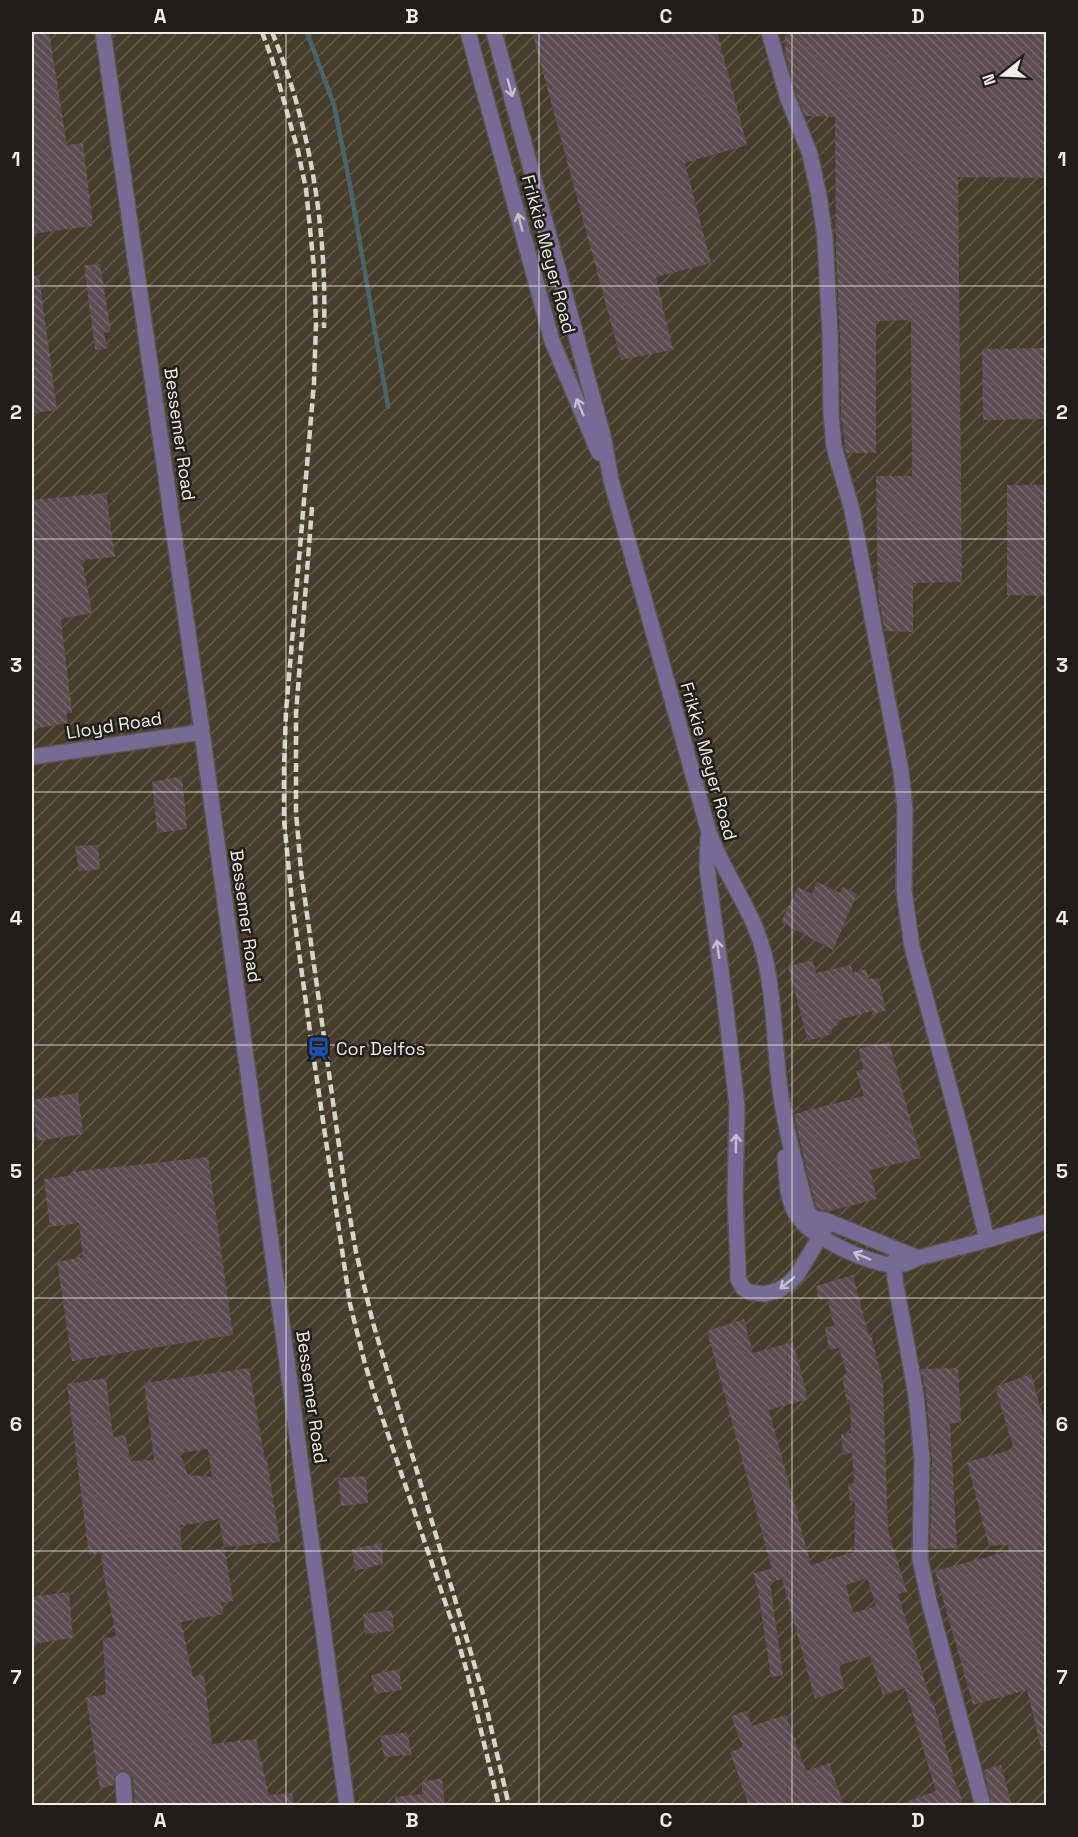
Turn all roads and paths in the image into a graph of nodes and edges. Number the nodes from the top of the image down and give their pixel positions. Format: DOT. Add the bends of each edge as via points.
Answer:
graph roads {
  1 [pos="104,32"];
  2 [pos="468,32"];
  3 [pos="494,32"];
  4 [pos="769,32"];
  5 [pos="611,480"];
  6 [pos="202,732"];
  7 [pos="32,757"];
  8 [pos="708,829"];
  9 [pos="779,1083"];
  10 [pos="829,1222"];
  11 [pos="1047,1222"];
  12 [pos="821,1236"];
  13 [pos="987,1240"];
  14 [pos="896,1258"];
  15 [pos="123,1780"];
  16 [pos="125,1806"];
  17 [pos="347,1806"];
  18 [pos="983,1806"];
  1 -- 6 [label="street, Bessemer Road"];
  5 -- 2 [label="street, Frikkie Meyer Road, one-way" via="552,341"];
  3 -- 5 [label="street, Frikkie Meyer Road, one-way" via="603,436"];
  4 -- 13 [label="street" via="788,99 810,154 819,196 825,237 834,447 852,510 901,771 905,810 903,891 910,936"];
  5 -- 8 [label="street, Frikkie Meyer Road"];
  6 -- 7 [label="street, Lloyd Road"];
  6 -- 17 [label="street, Bessemer Road"];
  8 -- 9 [label="street, Frikkie Meyer Road" via="718,857 752,918 764,953"];
  12 -- 8 [label="street, one-way" via="796,1275 778,1290 760,1294 749,1292 740,1284 735,1197 737,1106 707,868"];
  9 -- 10 [label="street" via="807,1210 815,1219"];
  9 -- 12 [label="street" via="789,1196 800,1220"];
  10 -- 12 [label="street"];
  10 -- 14 [label="street"];
  11 -- 13 [label="street"];
  14 -- 12 [label="street, one-way" via="877,1263"];
  13 -- 14 [label="street" via="918,1258"];
  14 -- 18 [label="street" via="897,1295 916,1395 922,1459 920,1559"];
  15 -- 16 [label="street"];
}
